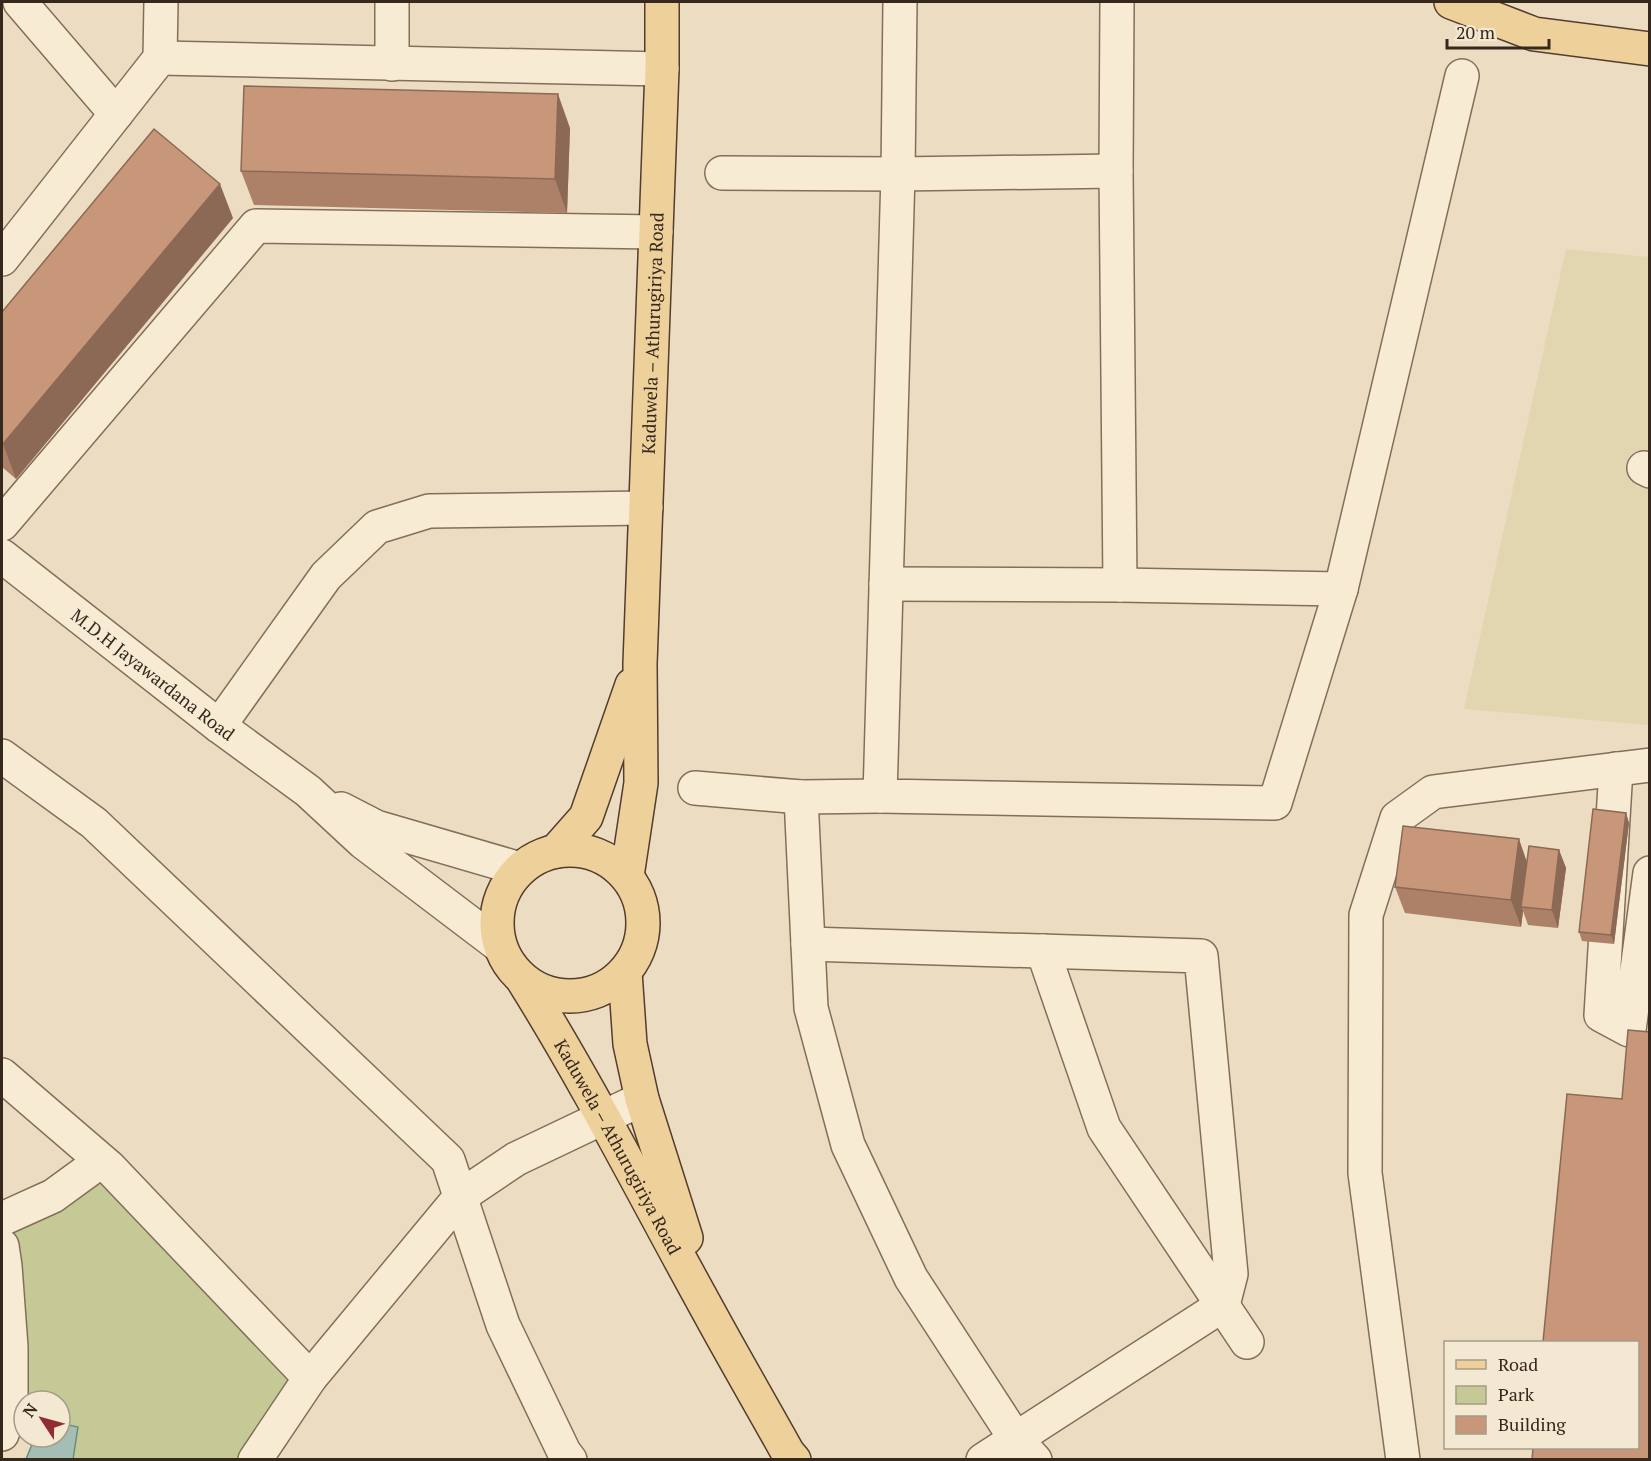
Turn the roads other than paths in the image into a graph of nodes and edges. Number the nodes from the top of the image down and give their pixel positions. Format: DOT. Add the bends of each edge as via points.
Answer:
graph roads {
  1 [pos="20,2"];
  2 [pos="160,2"];
  3 [pos="392,2"];
  4 [pos="662,2"];
  5 [pos="900,2"];
  6 [pos="1117,2"];
  7 [pos="1451,2"];
  8 [pos="1650,49"];
  9 [pos="160,58"];
  10 [pos="392,64"];
  11 [pos="662,69"];
  12 [pos="1462,76"];
  13 [pos="116,114"];
  14 [pos="1116,171"];
  15 [pos="722,173"];
  16 [pos="898,174"];
  17 [pos="656,232"];
  18 [pos="2,259"];
  19 [pos="646,508"];
  20 [pos="2,524"];
  21 [pos="2,556"];
  22 [pos="886,584"];
  23 [pos="1120,585"];
  24 [pos="1341,589"];
  25 [pos="640,664"];
  26 [pos="219,726"];
  27 [pos="2,756"];
  28 [pos="1650,765"];
  29 [pos="1616,769"];
  30 [pos="695,788"];
  31 [pos="308,791"];
  32 [pos="880,796"];
  33 [pos="801,797"];
  34 [pos="556,851"];
  35 [pos="520,869"];
  36 [pos="1650,873"];
  37 [pos="627,876"];
  38 [pos="808,944"];
  39 [pos="500,946"];
  40 [pos="1043,951"];
  41 [pos="625,972"];
  42 [pos="523,980"];
  43 [pos="2,1075"];
  44 [pos="642,1099"];
  45 [pos="604,1117"];
  46 [pos="101,1161"];
  47 [pos="461,1196"];
  48 [pos="2,1219"];
  49 [pos="2,1246"];
  50 [pos="1223,1305"];
  51 [pos="710,1314"];
  52 [pos="1246,1341"];
  53 [pos="310,1378"];
  54 [pos="2,1434"];
  55 [pos="1025,1449"];
  56 [pos="564,1457"];
  57 [pos="255,1460"];
  58 [pos="794,1460"];
  59 [pos="983,1460"];
  60 [pos="1403,1460"];
  1 -- 13 [label="street"];
  2 -- 9 [label="street"];
  3 -- 10 [label="street"];
  4 -- 11 [label="main road, Kaduwela – Athurugiriya Road"];
  5 -- 16 [label="street"];
  6 -- 14 [label="street"];
  7 -- 8 [label="main road" via="1534,34"];
  9 -- 10 [label="street"];
  9 -- 13 [label="street"];
  10 -- 11 [label="street"];
  11 -- 17 [label="main road, Kaduwela – Athurugiriya Road"];
  12 -- 24 [label="street"];
  13 -- 18 [label="street"];
  14 -- 16 [label="street"];
  14 -- 23 [label="street"];
  15 -- 16 [label="street"];
  16 -- 22 [label="street"];
  17 -- 19 [label="main road, Kaduwela – Athurugiriya Road"];
  17 -- 20 [label="street" via="256,226"];
  19 -- 25 [label="main road, Kaduwela – Athurugiriya Road"];
  19 -- 26 [label="street" via="429,511 377,527 326,576"];
  21 -- 26 [label="street, M.D.H Jayawardana Road"];
  22 -- 23 [label="street"];
  22 -- 32 [label="street"];
  23 -- 24 [label="street"];
  24 -- 32 [label="street" via="1275,803"];
  25 -- 34 [label="main road, Kaduwela – Athurugiriya Road" via="586,817"];
  25 -- 37 [label="main road, Kaduwela – Athurugiriya Road" via="641,783"];
  26 -- 31 [label="street, M.D.H Jayawardana Road"];
  27 -- 47 [label="street" via="94,823 448,1161"];
  28 -- 29 [label="street"];
  29 -- 36 [label="street" via="1601,1015 1629,1030"];
  29 -- 60 [label="street" via="1433,792 1397,818 1366,915 1365,1173"];
  30 -- 33 [label="street"];
  31 -- 35 [label="street, M.D.H Jayawardana Road" via="376,826"];
  31 -- 39 [label="street, M.D.H Jayawardana Road" via="363,842"];
  32 -- 33 [label="street"];
  33 -- 38 [label="street"];
  34 -- 35 [label="main road"];
  34 -- 37 [label="main road" via="576,849 595,854"];
  35 -- 39 [label="main road" via="499,904 496,926"];
  37 -- 41 [label="main road" via="638,893 643,932 637,953"];
  38 -- 40 [label="street"];
  38 -- 55 [label="street" via="811,1008 848,1145 911,1278"];
  39 -- 42 [label="main road" via="509,965"];
  40 -- 50 [label="street" via="1104,1128"];
  40 -- 50 [label="street" via="1201,956 1231,1274"];
  41 -- 42 [label="main road" via="608,986 587,995 564,997 542,992"];
  41 -- 44 [label="main road, Kaduwela – Athurugiriya Road" via="630,1044"];
  42 -- 45 [label="main road, Kaduwela – Athurugiriya Road"];
  43 -- 46 [label="street"];
  44 -- 45 [label="street"];
  44 -- 51 [label="main road, Kaduwela – Athurugiriya Road"];
  45 -- 47 [label="street" via="516,1159"];
  45 -- 51 [label="main road, Kaduwela – Athurugiriya Road"];
  46 -- 48 [label="street" via="54,1196"];
  46 -- 53 [label="street"];
  47 -- 53 [label="street"];
  47 -- 56 [label="street" via="503,1325"];
  49 -- 54 [label="street" via="11,1347 11,1408"];
  50 -- 52 [label="street"];
  50 -- 55 [label="street"];
  51 -- 58 [label="main road, Kaduwela – Athurugiriya Road"];
  53 -- 57 [label="street"];
  55 -- 59 [label="street"];
}
